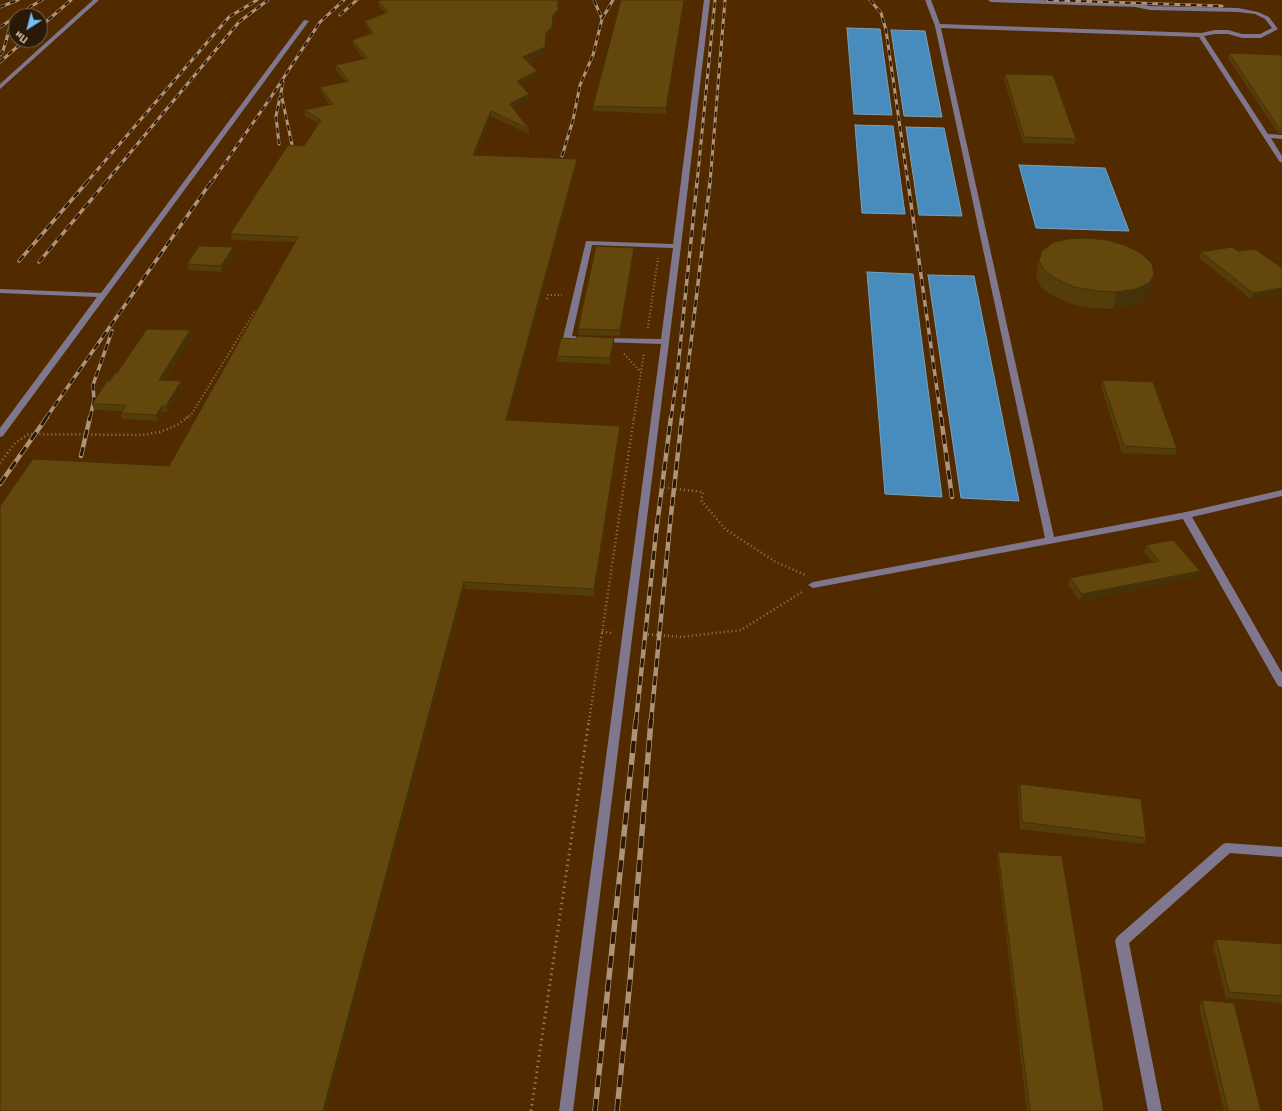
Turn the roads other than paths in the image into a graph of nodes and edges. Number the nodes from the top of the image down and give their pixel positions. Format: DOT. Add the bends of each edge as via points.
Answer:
graph roads {
  1 [pos="96,0"];
  2 [pos="707,0"];
  3 [pos="928,0"];
  4 [pos="991,0"];
  5 [pos="306,21"];
  6 [pos="938,26"];
  7 [pos="1201,35"];
  8 [pos="0,87"];
  9 [pos="1266,136"];
  10 [pos="1282,137"];
  11 [pos="1282,160"];
  12 [pos="677,246"];
  13 [pos="0,291"];
  14 [pos="103,295"];
  15 [pos="665,342"];
  16 [pos="0,434"];
  17 [pos="1282,493"];
  18 [pos="1186,515"];
  19 [pos="1050,540"];
  20 [pos="813,585"];
  21 [pos="1282,683"];
  22 [pos="1282,852"];
  23 [pos="566,1111"];
  24 [pos="1155,1111"];
  1 -- 8 [label="street"];
  2 -- 12 [label="street"];
  3 -- 6 [label="street"];
  4 -- 7 [label="street" via="1238,10 1267,18 1275,29 1261,36 1242,36 1228,32"];
  5 -- 14 [label="street"];
  6 -- 7 [label="street"];
  6 -- 19 [label="street"];
  7 -- 9 [label="street"];
  9 -- 10 [label="street"];
  9 -- 11 [label="street"];
  12 -- 15 [label="street"];
  12 -- 15 [label="street" via="589,243 568,338"];
  13 -- 14 [label="street"];
  14 -- 16 [label="street"];
  15 -- 23 [label="street"];
  17 -- 18 [label="street"];
  18 -- 19 [label="street"];
  18 -- 21 [label="street"];
  19 -- 20 [label="street"];
  22 -- 24 [label="street" via="1227,848 1122,942"];
}
